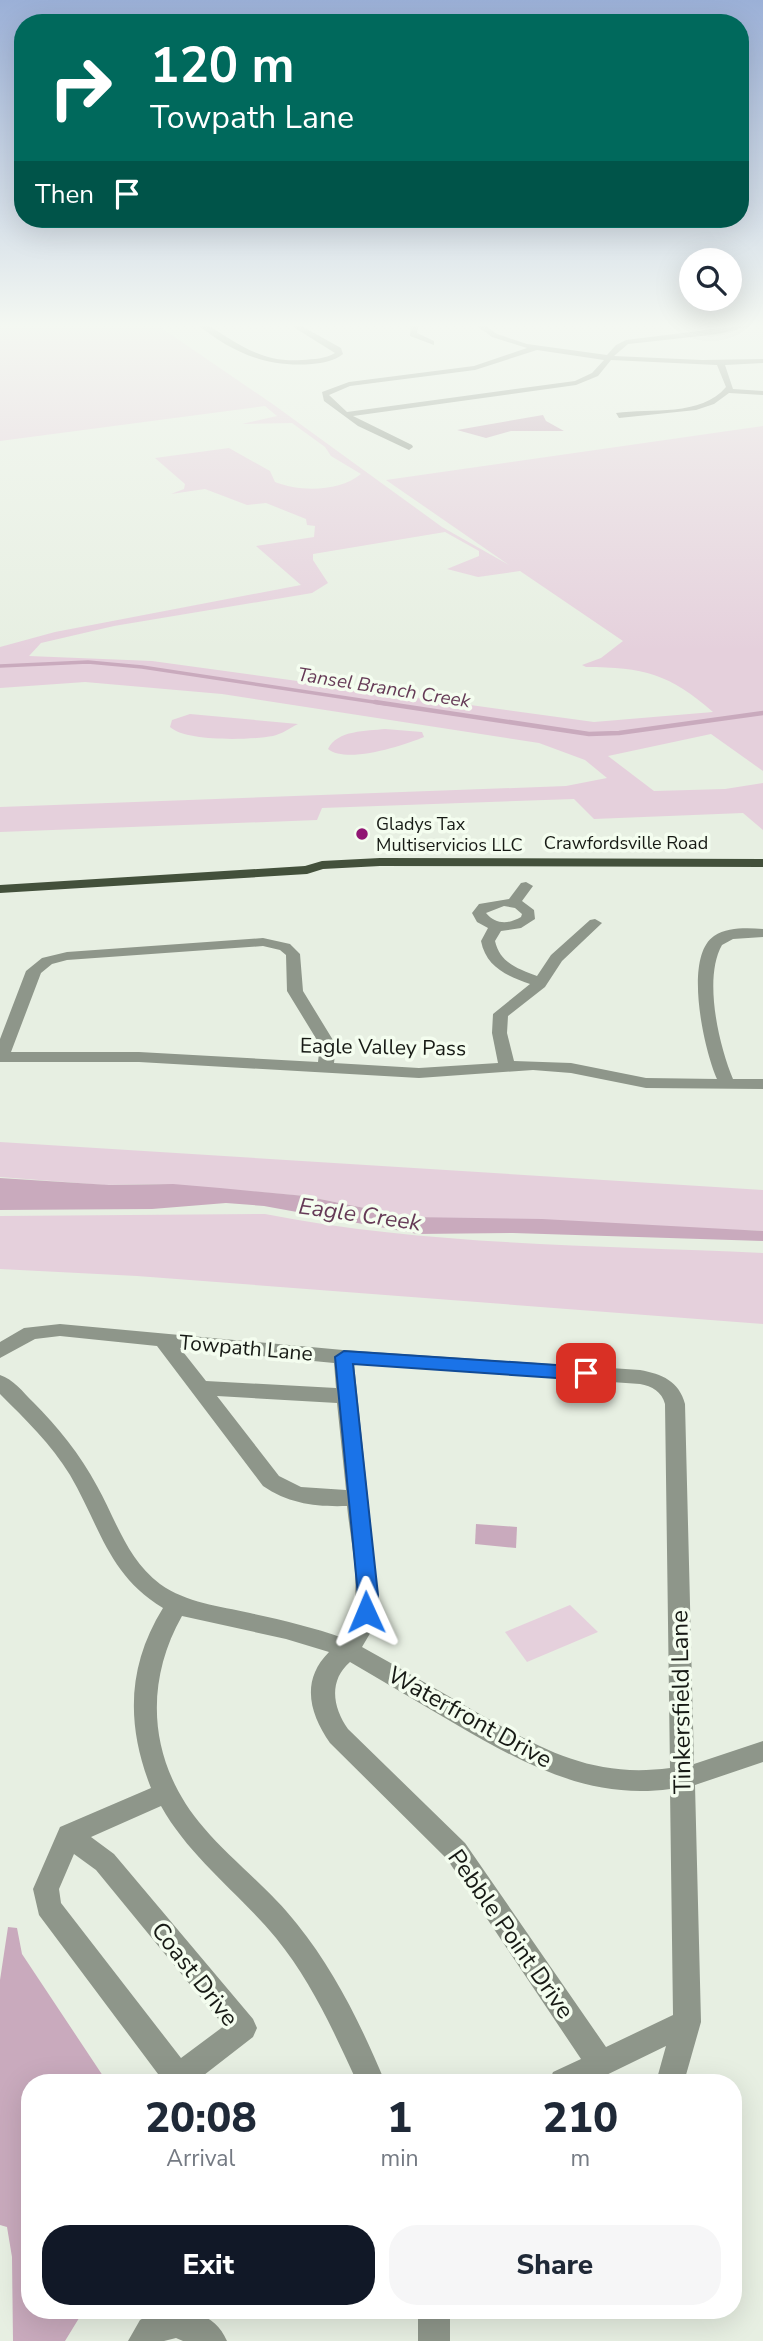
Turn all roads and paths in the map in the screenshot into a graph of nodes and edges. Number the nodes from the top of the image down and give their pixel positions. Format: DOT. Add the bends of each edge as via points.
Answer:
graph roads {
  1 [pos="381,432"];
  2 [pos="409,447"];
  3 [pos="763,863"];
  4 [pos="321,865"];
  5 [pos="0,877"];
  6 [pos="526,886"];
  7 [pos="0,889"];
  8 [pos="513,903"];
  9 [pos="595,923"];
  10 [pos="497,926"];
  11 [pos="763,933"];
  12 [pos="541,983"];
  13 [pos="0,1057"];
  14 [pos="507,1067"];
  15 [pos="325,1068"];
  16 [pos="727,1083"];
  17 [pos="763,1084"];
  18 [pos="163,1340"];
  19 [pos="0,1351"];
  20 [pos="344,1357"];
  21 [pos="0,1382"];
  22 [pos="664,1385"];
  23 [pos="200,1388"];
  24 [pos="348,1396"];
  25 [pos="358,1497"];
  26 [pos="176,1605"];
  27 [pos="348,1650"];
  28 [pos="763,1751"];
  29 [pos="683,1778"];
  30 [pos="165,1793"];
  31 [pos="69,1835"];
  32 [pos="687,2022"];
  33 [pos="601,2064"];
  34 [pos="175,2074"];
  35 [pos="183,2074"];
  36 [pos="366,2074"];
  37 [pos="580,2074"];
  38 [pos="672,2074"];
  39 [pos="434,2319"];
  40 [pos="144,2341"];
  41 [pos="211,2341"];
  42 [pos="434,2341"];
  1 -- 2 [label="street"];
  3 -- 4 [label="main road, Crawfordsville Road"];
  4 -- 5 [label="main road, Crawfordsville Road" via="263,863"];
  4 -- 7 [label="main road, Crawfordsville Road" via="307,870"];
  6 -- 8 [label="street"];
  8 -- 10 [label="street" via="527,910 528,919 516,926"];
  8 -- 10 [label="street" via="491,904 480,911 482,920"];
  9 -- 12 [label="street" via="556,958"];
  10 -- 12 [label="street" via="488,941 493,957 512,972"];
  11 -- 16 [label="street" via="723,937 714,943 711,955 706,996 709,1021"];
  12 -- 14 [label="street" via="505,1009 498,1020"];
  13 -- 15 [label="street, Eagle Valley Pass" via="139,1057"];
  13 -- 15 [label="street" via="40,965 63,956 263,942 289,950 293,956 295,991 328,1045"];
  14 -- 15 [label="street, Eagle Valley Pass" via="419,1073"];
  14 -- 16 [label="street, Eagle Valley Pass" via="564,1067 646,1083"];
  16 -- 17 [label="street, Eagle Valley Pass"];
  18 -- 19 [label="street, Towpath Lane" via="50,1329 31,1333"];
  18 -- 20 [label="street, Towpath Lane"];
  18 -- 23 [label="street"];
  20 -- 22 [label="street, Towpath Lane" via="640,1377"];
  20 -- 24 [label="street, Pebble Point Drive"];
  21 -- 26 [label="street, Waterfront Drive" via="65,1451 88,1487 123,1561 147,1586"];
  22 -- 29 [label="street, Tinkersfield Lane" via="675,1404"];
  23 -- 24 [label="street"];
  23 -- 25 [label="street" via="271,1481 285,1492 330,1499"];
  24 -- 25 [label="street, Pebble Point Drive"];
  25 -- 27 [label="street, Pebble Point Drive" via="368,1604 363,1625"];
  26 -- 27 [label="street, Waterfront Drive" via="322,1639"];
  26 -- 30 [label="street" via="153,1651 144,1702 150,1754"];
  27 -- 29 [label="street, Waterfront Drive" via="516,1747 563,1768 617,1779"];
  27 -- 33 [label="street, Pebble Point Drive" via="334,1662 323,1687 324,1712 333,1729 456,1852"];
  28 -- 29 [label="street, Waterfront Drive" via="718,1770"];
  29 -- 32 [label="street, Tinkersfield Lane"];
  30 -- 31 [label="street"];
  30 -- 36 [label="street" via="196,1837 262,1903 306,1956"];
  31 -- 34 [label="street, Coast Drive" via="46,1889 48,1907"];
  31 -- 35 [label="street, Coast Drive" via="105,1862 243,2028"];
  32 -- 33 [label="street"];
  32 -- 38 [label="street"];
  33 -- 37 [label="street"];
  39 -- 42 [label="street"];
  40 -- 41 [label="street" via="156,2326 178,2321"];
}
